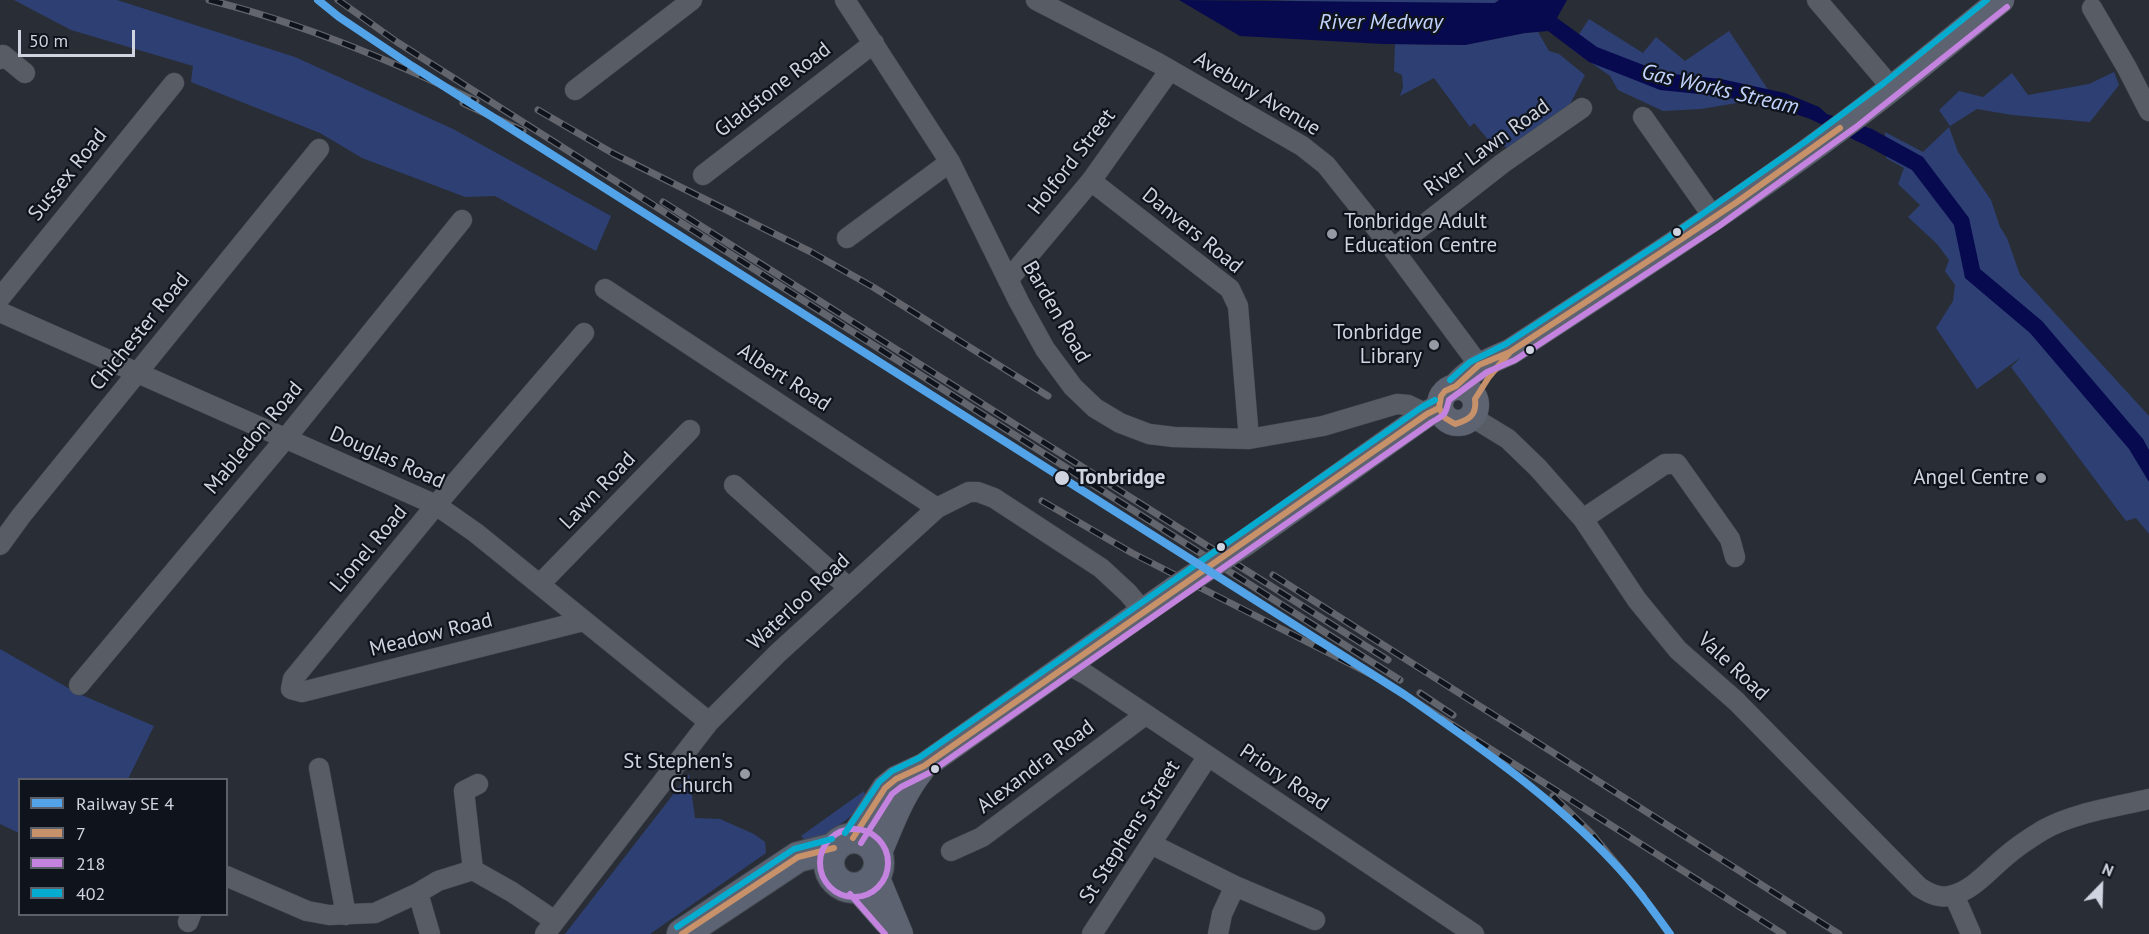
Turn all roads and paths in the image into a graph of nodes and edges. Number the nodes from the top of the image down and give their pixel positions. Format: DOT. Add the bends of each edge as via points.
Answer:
graph roads {
  1 [pos="692,0"];
  2 [pos="845,0"];
  3 [pos="1036,0"];
  4 [pos="1816,0"];
  5 [pos="2001,0"];
  6 [pos="2092,8"];
  7 [pos="874,43"];
  8 [pos="1,55"];
  9 [pos="1170,70"];
  10 [pos="25,73"];
  11 [pos="174,83"];
  12 [pos="1893,88"];
  13 [pos="575,90"];
  14 [pos="1582,108"];
  15 [pos="2149,111"];
  16 [pos="1643,117"];
  17 [pos="319,149"];
  18 [pos="950,162"];
  19 [pos="703,175"];
  20 [pos="1091,181"];
  21 [pos="1714,218"];
  22 [pos="462,220"];
  23 [pos="848,238"];
  24 [pos="1393,249"];
  25 [pos="1008,280"];
  26 [pos="605,289"];
  27 [pos="0,298"];
  28 [pos="0,312"];
  29 [pos="584,333"];
  30 [pos="1510,352"];
  31 [pos="1479,365"];
  32 [pos="138,373"];
  33 [pos="1468,401"];
  34 [pos="1433,411"];
  35 [pos="690,430"];
  36 [pos="286,438"];
  37 [pos="1249,439"];
  38 [pos="734,485"];
  39 [pos="436,505"];
  40 [pos="937,508"];
  41 [pos="1583,519"];
  42 [pos="0,545"];
  43 [pos="1735,557"];
  44 [pos="540,585"];
  45 [pos="849,588"];
  46 [pos="1142,610"];
  47 [pos="583,621"];
  48 [pos="1067,664"];
  49 [pos="79,685"];
  50 [pos="291,688"];
  51 [pos="1145,715"];
  52 [pos="709,722"];
  53 [pos="1208,756"];
  54 [pos="924,766"];
  55 [pos="319,768"];
  56 [pos="478,784"];
  57 [pos="2149,799"];
  58 [pos="844,843"];
  59 [pos="1151,844"];
  60 [pos="951,851"];
  61 [pos="472,870"];
  62 [pos="228,873"];
  63 [pos="861,874"];
  64 [pos="768,876"];
  65 [pos="1235,886"];
  66 [pos="418,893"];
  67 [pos="1954,895"];
  68 [pos="346,915"];
  69 [pos="1315,920"];
  70 [pos="550,928"];
  71 [pos="1472,933"];
  72 [pos="430,934"];
  73 [pos="682,934"];
  74 [pos="898,934"];
  75 [pos="1092,934"];
  76 [pos="1218,934"];
  77 [pos="1971,934"];
  1 -- 13 [label="street"];
  2 -- 7 [label="street, Barden Road"];
  3 -- 9 [label="street, Avebury Avenue"];
  4 -- 12 [label="street"];
  5 -- 12 [label="main road"];
  6 -- 15 [label="street"];
  7 -- 18 [label="street, Barden Road"];
  7 -- 19 [label="street, Gladstone Road"];
  8 -- 10 [label="street"];
  9 -- 20 [label="street, Holford Street"];
  9 -- 24 [label="street, Avebury Avenue" via="1323,162"];
  11 -- 27 [label="street, Sussex Road"];
  12 -- 21 [label="main road"];
  14 -- 24 [label="street, River Lawn Road" via="1503,163"];
  16 -- 21 [label="street"];
  17 -- 32 [label="street, Chichester Road"];
  18 -- 23 [label="street"];
  18 -- 25 [label="street, Barden Road"];
  20 -- 25 [label="street, Holford Street"];
  20 -- 37 [label="street, Danvers Road" via="1230,289 1238,306"];
  21 -- 30 [label="main road"];
  22 -- 36 [label="street, Mabledon Road"];
  24 -- 31 [label="street, Avebury Avenue"];
  25 -- 37 [label="street, Barden Road" via="1045,349 1073,387 1095,408 1149,434"];
  26 -- 40 [label="street, Albert Road"];
  28 -- 32 [label="street, Douglas Road"];
  29 -- 39 [label="street, Lionel Road"];
  30 -- 31 [label="main road"];
  30 -- 33 [label="main road"];
  31 -- 33 [label="main road" via="1467,374"];
  32 -- 36 [label="street, Douglas Road"];
  32 -- 42 [label="street, Chichester Road"];
  33 -- 34 [label="main road" via="1445,391"];
  33 -- 34 [label="main road" via="1467,421 1455,424"];
  33 -- 41 [label="street, Vale Road" via="1538,468"];
  34 -- 37 [label="street, Barden Road" via="1397,404 1323,426"];
  34 -- 46 [label="main road, bridge"];
  35 -- 44 [label="street, Lawn Road"];
  36 -- 39 [label="street, Douglas Road"];
  36 -- 49 [label="street, Mabledon Road"];
  38 -- 45 [label="street"];
  39 -- 44 [label="street, Douglas Road"];
  39 -- 50 [label="street, Lionel Road" via="293,679"];
  40 -- 45 [label="street, Waterloo Road"];
  40 -- 46 [label="street, Waterloo Road" via="969,492 994,498 1101,568"];
  41 -- 43 [label="street" via="1665,464 1677,464 1730,539"];
  41 -- 67 [label="street, Vale Road" via="1637,600 1678,650 1736,701 1919,887 1940,897"];
  44 -- 47 [label="street, Douglas Road"];
  45 -- 52 [label="street, Waterloo Road"];
  46 -- 48 [label="main road"];
  47 -- 50 [label="street, Meadow Road" via="302,692"];
  47 -- 52 [label="street, Douglas Road"];
  48 -- 51 [label="street, Priory Road"];
  48 -- 54 [label="main road"];
  51 -- 53 [label="street, Priory Road"];
  51 -- 60 [label="street, Alexandra Road" via="982,837"];
  52 -- 70 [label="street, Waterloo Road"];
  53 -- 59 [label="street, St Stephens Street"];
  53 -- 71 [label="street, Priory Road"];
  54 -- 58 [label="main road" via="885,788"];
  54 -- 63 [label="main road" via="910,784"];
  55 -- 68 [label="street"];
  56 -- 61 [label="street" via="464,791"];
  57 -- 67 [label="street" via="2086,813 2044,829"];
  58 -- 63 [label="highway" via="868,842"];
  58 -- 63 [label="highway" via="829,863"];
  58 -- 64 [label="highway" via="798,857"];
  59 -- 65 [label="street"];
  59 -- 75 [label="street, St Stephens Street"];
  61 -- 66 [label="street" via="438,881"];
  61 -- 70 [label="street" via="512,892"];
  62 -- 68 [label="street" via="307,911"];
  63 -- 64 [label="highway"];
  63 -- 74 [label="main road"];
  64 -- 73 [label="highway"];
  65 -- 69 [label="street"];
  65 -- 76 [label="street"];
  66 -- 68 [label="street" via="375,913"];
  66 -- 72 [label="street"];
  67 -- 77 [label="street"];
}
